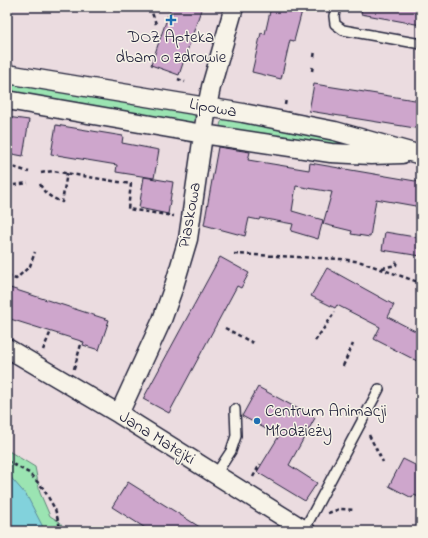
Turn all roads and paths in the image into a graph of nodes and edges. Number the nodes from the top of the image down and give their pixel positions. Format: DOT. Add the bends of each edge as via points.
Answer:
graph roads {
  1 [pos="150,7"];
  2 [pos="234,7"];
  3 [pos="336,7"];
  4 [pos="156,24"];
  5 [pos="421,44"];
  6 [pos="315,51"];
  7 [pos="314,57"];
  8 [pos="313,65"];
  9 [pos="312,72"];
  10 [pos="7,74"];
  11 [pos="178,79"];
  12 [pos="185,82"];
  13 [pos="7,100"];
  14 [pos="207,107"];
  15 [pos="203,134"];
  16 [pos="419,154"];
  17 [pos="7,165"];
  18 [pos="29,172"];
  19 [pos="41,173"];
  20 [pos="67,173"];
  21 [pos="28,183"];
  22 [pos="40,184"];
  23 [pos="7,186"];
  24 [pos="178,217"];
  25 [pos="35,252"];
  26 [pos="234,254"];
  27 [pos="397,260"];
  28 [pos="381,268"];
  29 [pos="7,276"];
  30 [pos="421,283"];
  31 [pos="335,312"];
  32 [pos="225,328"];
  33 [pos="51,331"];
  34 [pos="82,341"];
  35 [pos="315,341"];
  36 [pos="253,343"];
  37 [pos="353,344"];
  38 [pos="7,348"];
  39 [pos="41,354"];
  40 [pos="343,366"];
  41 [pos="72,373"];
  42 [pos="379,389"];
  43 [pos="235,409"];
  44 [pos="119,414"];
  45 [pos="362,422"];
  46 [pos="7,461"];
  47 [pos="382,462"];
  48 [pos="260,464"];
  49 [pos="216,474"];
  50 [pos="251,481"];
  51 [pos="355,510"];
  52 [pos="315,511"];
  53 [pos="305,530"];
  54 [pos="61,531"];
  1 -- 4 [label="path"];
  2 -- 14 [label="street, Piaskowa"];
  3 -- 5 [label="lane" via="335,24 343,30"];
  6 -- 7 [label="path"];
  8 -- 9 [label="path"];
  10 -- 14 [label="street, Lipowa"];
  11 -- 12 [label="path"];
  13 -- 15 [label="street, Lipowa"];
  14 -- 15 [label="street, Piaskowa"];
  14 -- 16 [label="street, Lipowa" via="335,131"];
  15 -- 16 [label="street, Lipowa" via="332,152 371,155"];
  15 -- 44 [label="street, Piaskowa" via="190,227 174,286 162,320"];
  17 -- 18 [label="path"];
  19 -- 20 [label="path"];
  20 -- 22 [label="path" via="62,202 50,197"];
  20 -- 24 [label="path" via="131,184 128,209"];
  21 -- 23 [label="path"];
  25 -- 29 [label="path" via="30,266 16,279"];
  26 -- 28 [label="path" via="341,259"];
  27 -- 28 [label="path" via="396,265"];
  28 -- 30 [label="path"];
  31 -- 35 [label="path"];
  32 -- 36 [label="path"];
  33 -- 39 [label="path"];
  34 -- 41 [label="path"];
  37 -- 40 [label="path"];
  38 -- 44 [label="street, Jana Matejki"];
  42 -- 45 [label="lane"];
  43 -- 49 [label="lane" via="236,436 231,451"];
  44 -- 49 [label="street, Jana Matejki"];
  45 -- 47 [label="path"];
  45 -- 52 [label="lane"];
  46 -- 54 [label="path" via="29,473 43,488 55,509"];
  48 -- 50 [label="path"];
  49 -- 53 [label="street, Jana Matejki"];
  51 -- 52 [label="path" via="340,509 322,515"];
  52 -- 53 [label="lane"];
}
